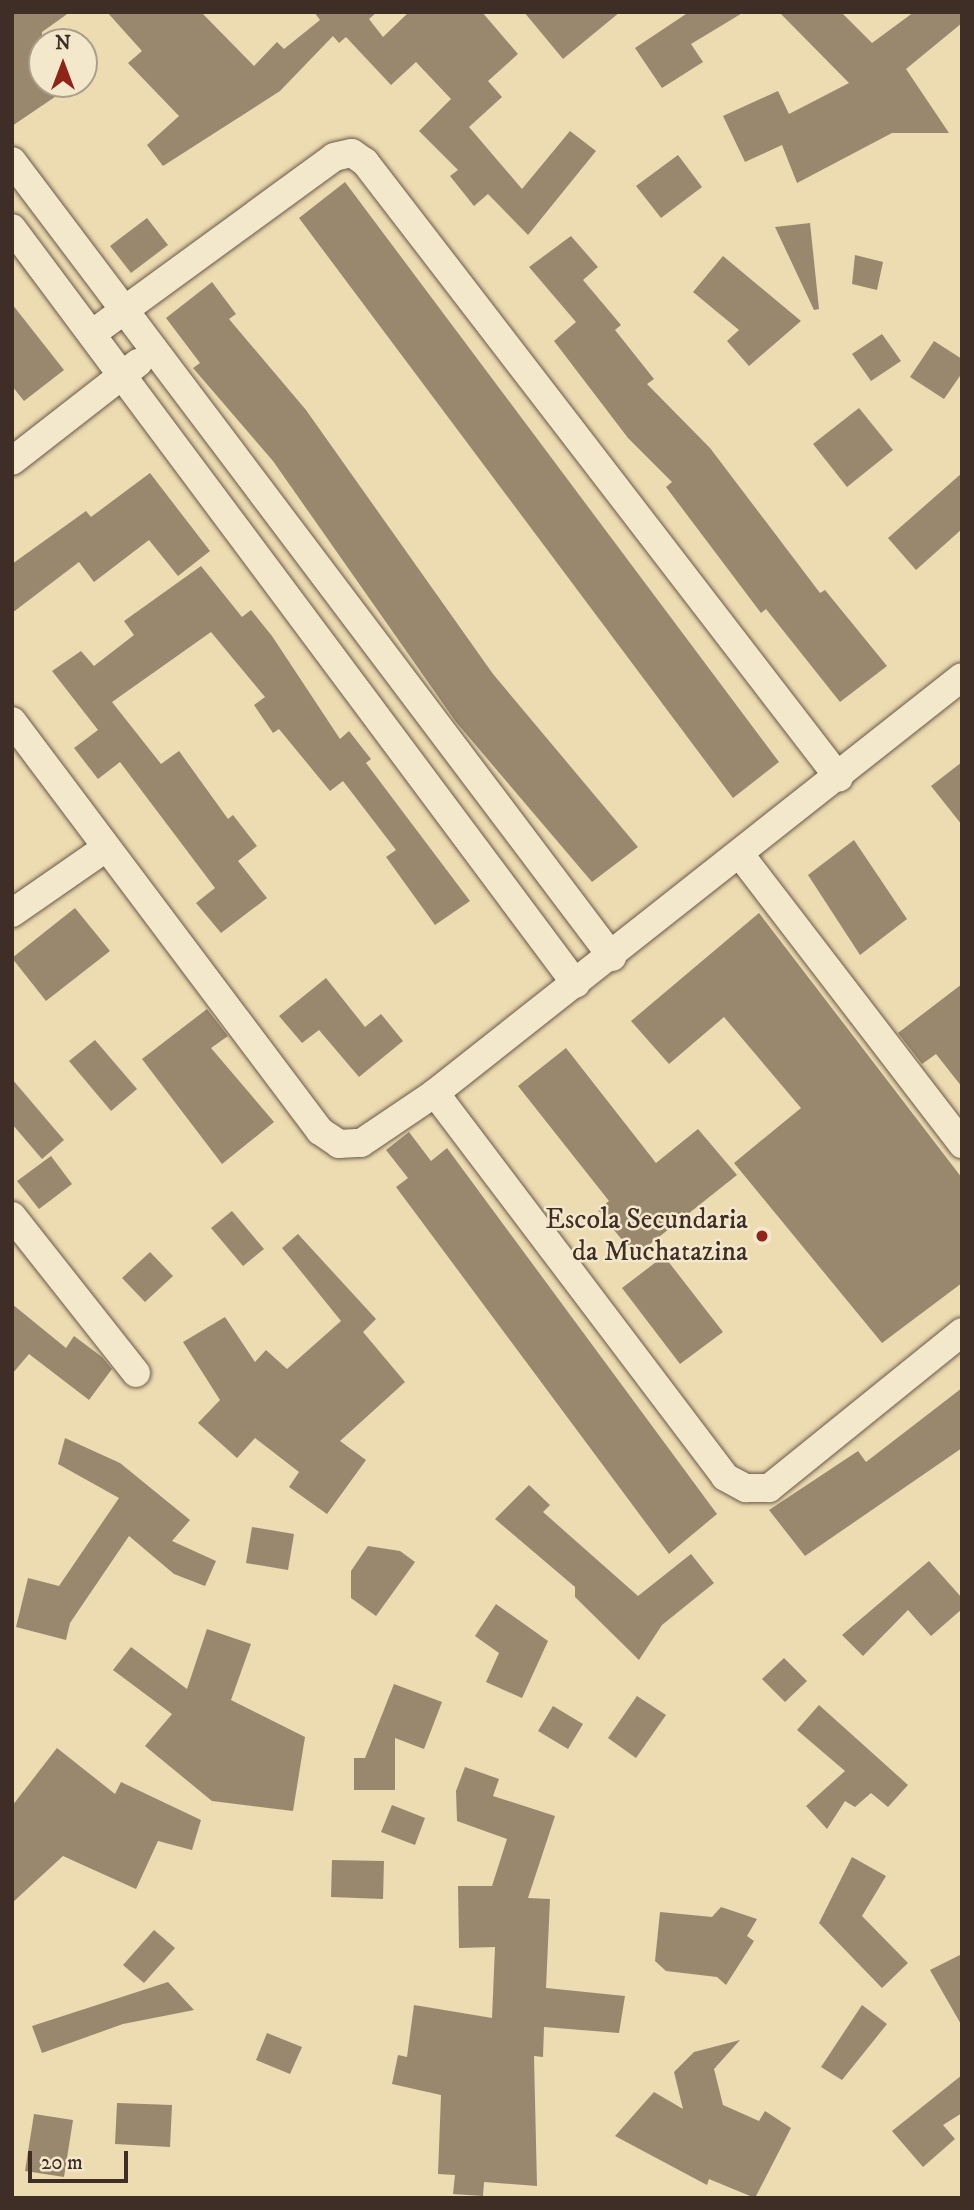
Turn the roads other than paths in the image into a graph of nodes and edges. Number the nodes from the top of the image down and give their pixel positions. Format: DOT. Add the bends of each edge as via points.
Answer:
graph roads {
  1 [pos="12,161"];
  2 [pos="12,228"];
  3 [pos="122,309"];
  4 [pos="93,332"];
  5 [pos="154,350"];
  6 [pos="123,375"];
  7 [pos="12,461"];
  8 [pos="340,597"];
  9 [pos="308,624"];
  10 [pos="962,677"];
  11 [pos="12,721"];
  12 [pos="839,778"];
  13 [pos="106,848"];
  14 [pos="742,857"];
  15 [pos="12,913"];
  16 [pos="612,957"];
  17 [pos="576,984"];
  18 [pos="435,1093"];
  19 [pos="962,1144"];
  20 [pos="12,1216"];
  21 [pos="962,1332"];
  22 [pos="136,1373"];
  1 -- 3 [label="street"];
  2 -- 4 [label="street"];
  3 -- 4 [label="street"];
  3 -- 5 [label="street"];
  3 -- 12 [label="street" via="334,157 352,153 365,162"];
  4 -- 6 [label="street"];
  5 -- 6 [label="street"];
  5 -- 8 [label="street"];
  6 -- 7 [label="street"];
  6 -- 9 [label="street"];
  8 -- 9 [label="street"];
  8 -- 16 [label="street"];
  9 -- 17 [label="street"];
  10 -- 12 [label="street"];
  11 -- 13 [label="street"];
  12 -- 14 [label="street"];
  13 -- 15 [label="street"];
  13 -- 18 [label="street" via="320,1131 339,1144 361,1143"];
  14 -- 16 [label="street"];
  14 -- 19 [label="street"];
  16 -- 17 [label="street"];
  17 -- 18 [label="street"];
  18 -- 21 [label="street" via="726,1477 746,1488 769,1488"];
  20 -- 22 [label="street"];
}
